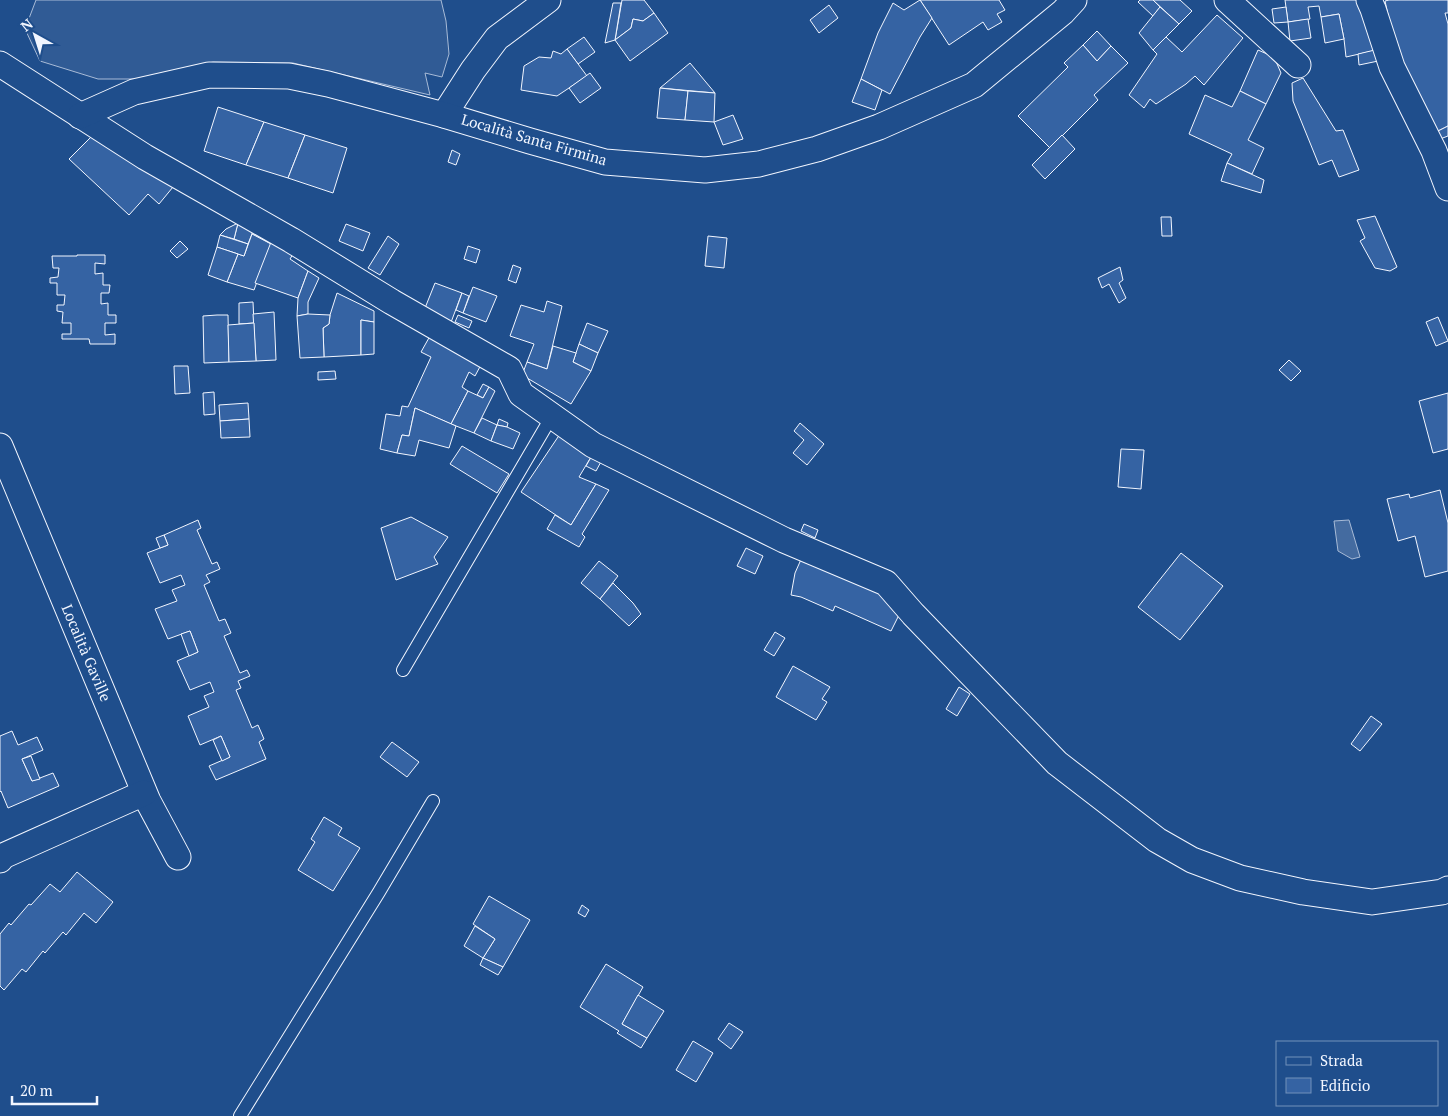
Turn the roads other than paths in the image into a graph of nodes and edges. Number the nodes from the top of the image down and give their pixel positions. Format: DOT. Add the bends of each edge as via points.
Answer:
graph roads {
  1 [pos="548,0"];
  2 [pos="1074,0"];
  3 [pos="1227,0"];
  4 [pos="1369,0"];
  5 [pos="0,64"];
  6 [pos="1298,65"];
  7 [pos="444,115"];
  8 [pos="80,116"];
  9 [pos="1448,188"];
  10 [pos="552,416"];
  11 [pos="0,446"];
  12 [pos="403,670"];
  13 [pos="144,793"];
  14 [pos="433,801"];
  15 [pos="178,857"];
  16 [pos="0,860"];
  17 [pos="1448,889"];
  18 [pos="240,1116"];
  1 -- 7 [label="street" via="497,38"];
  2 -- 7 [label="street, Località Santa Firmina" via="974,85 879,127 817,149 759,164 705,170 605,162"];
  3 -- 6 [label="street"];
  4 -- 9 [label="street" via="1392,66 1434,151"];
  5 -- 8 [label="street"];
  7 -- 8 [label="street, Località Santa Firmina" via="289,76 209,75 134,92"];
  8 -- 10 [label="street" via="144,157 509,369 521,394"];
  10 -- 12 [label="lane"];
  10 -- 17 [label="street" via="593,445 784,540 886,583 1057,763 1157,840 1192,860 1240,878 1303,892 1372,902"];
  11 -- 13 [label="street, Località Gaville"];
  13 -- 15 [label="street, Località Gaville"];
  13 -- 16 [label="street"];
  14 -- 18 [label="lane"];
}
